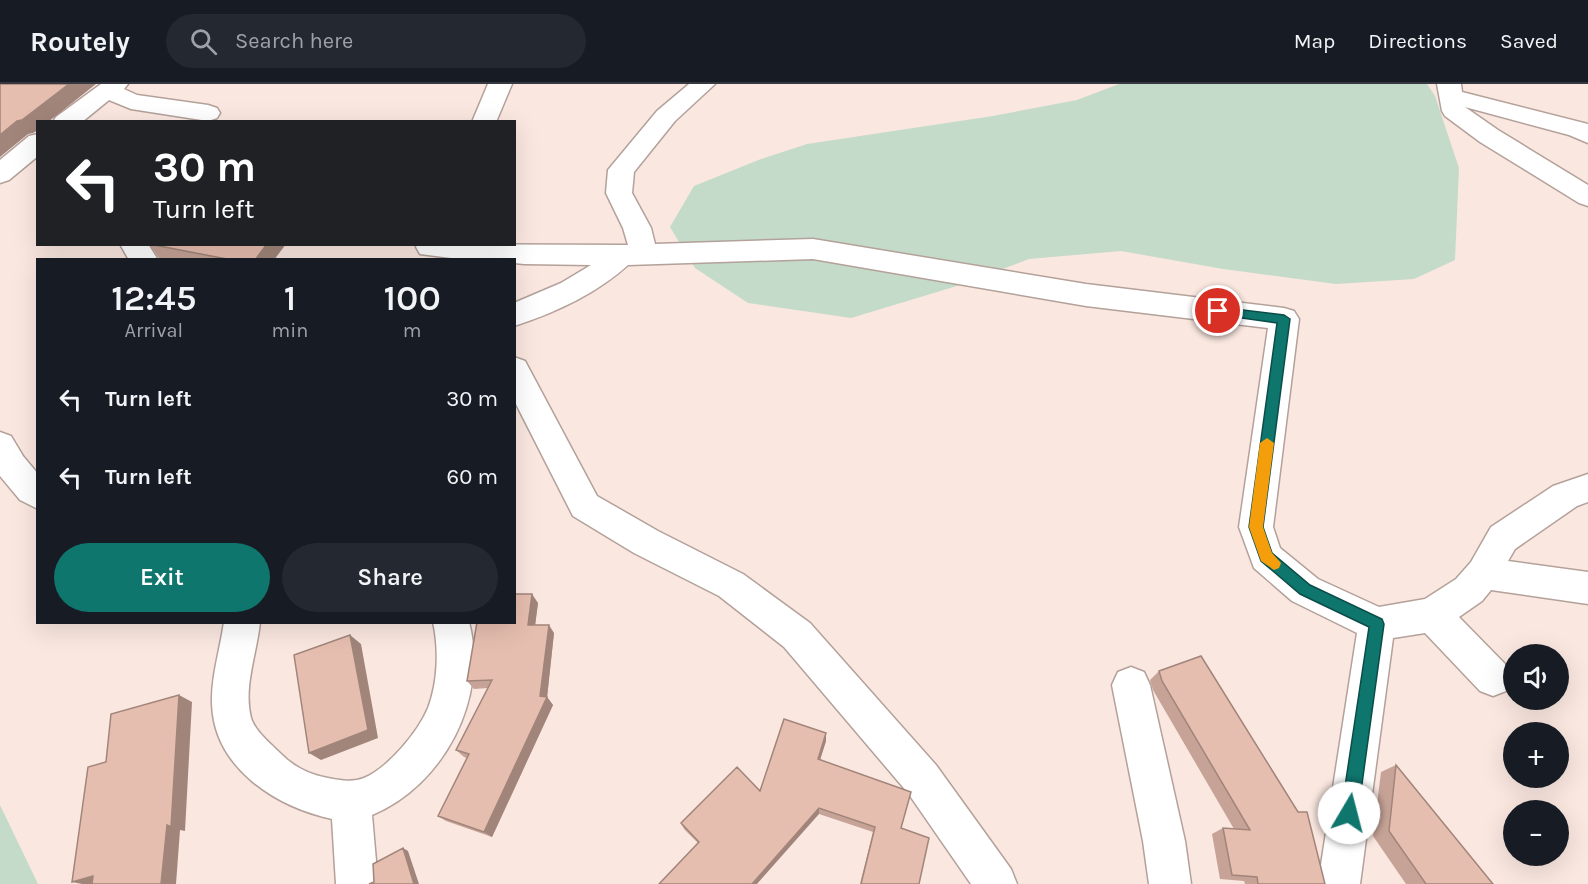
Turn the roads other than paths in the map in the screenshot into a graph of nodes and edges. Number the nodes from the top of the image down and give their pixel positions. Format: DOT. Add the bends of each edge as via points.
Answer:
graph roads {
  1 [pos="500,84"];
  2 [pos="703,84"];
  3 [pos="112,87"];
  4 [pos="1450,90"];
  5 [pos="208,113"];
  6 [pos="68,120"];
  7 [pos="485,120"];
  8 [pos="1588,135"];
  9 [pos="36,144"];
  10 [pos="0,174"];
  11 [pos="1588,197"];
  12 [pos="519,241"];
  13 [pos="445,246"];
  14 [pos="430,247"];
  15 [pos="632,254"];
  16 [pos="516,314"];
  17 [pos="516,373"];
  18 [pos="0,445"];
  19 [pos="1588,489"];
  20 [pos="36,493"];
  21 [pos="1483,573"];
  22 [pos="1588,588"];
  23 [pos="1432,615"];
  24 [pos="242,624"];
  25 [pos="452,624"];
  26 [pos="1377,624"];
  27 [pos="1493,678"];
  28 [pos="1131,685"];
  29 [pos="351,801"];
  30 [pos="357,884"];
  31 [pos="996,884"];
  32 [pos="1170,884"];
  33 [pos="1339,884"];
  1 -- 7 [label="street"];
  2 -- 15 [label="street" via="666,116 621,170 619,193 637,228"];
  3 -- 5 [label="street" via="131,102"];
  3 -- 6 [label="street"];
  4 -- 8 [label="street"];
  4 -- 11 [label="street" via="1454,111"];
  9 -- 10 [label="street"];
  12 -- 15 [label="street"];
  13 -- 14 [label="street"];
  15 -- 16 [label="street" via="568,292"];
  15 -- 26 [label="street" via="813,249 1086,295 1284,319 1256,527 1266,557 1305,590"];
  17 -- 31 [label="street" via="585,506 731,585 797,635 922,779"];
  18 -- 20 [label="street" via="26,485"];
  19 -- 21 [label="street" via="1565,496 1503,538"];
  21 -- 22 [label="street"];
  21 -- 23 [label="street" via="1469,590"];
  23 -- 26 [label="street"];
  23 -- 27 [label="street"];
  24 -- 29 [label="street" via="229,694 232,719 242,741 274,777 302,792"];
  25 -- 29 [label="street" via="453,689 442,721 405,772 382,791"];
  26 -- 33 [label="street"];
  28 -- 32 [label="street"];
  29 -- 30 [label="street"];
}
